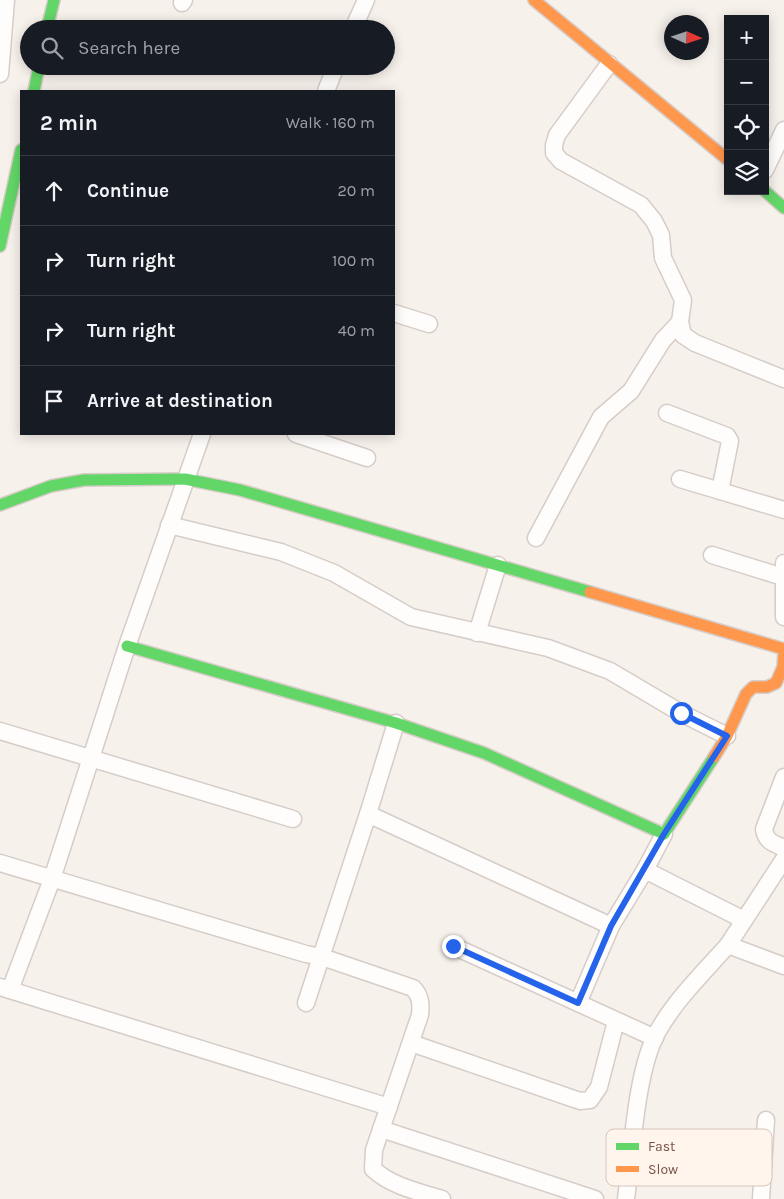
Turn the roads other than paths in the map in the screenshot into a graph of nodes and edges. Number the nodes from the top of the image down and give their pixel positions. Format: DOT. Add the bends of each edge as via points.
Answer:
graph roads {
  1 [pos="6,0"];
  2 [pos="54,0"];
  3 [pos="366,0"];
  4 [pos="534,0"];
  5 [pos="49,20"];
  6 [pos="357,20"];
  7 [pos="609,64"];
  8 [pos="0,74"];
  9 [pos="37,75"];
  10 [pos="332,75"];
  11 [pos="34,90"];
  12 [pos="326,90"];
  13 [pos="784,130"];
  14 [pos="20,155"];
  15 [pos="724,157"];
  16 [pos="769,162"];
  17 [pos="769,195"];
  18 [pos="784,208"];
  19 [pos="0,246"];
  20 [pos="395,313"];
  21 [pos="680,322"];
  22 [pos="429,324"];
  23 [pos="784,379"];
  24 [pos="666,413"];
  25 [pos="202,435"];
  26 [pos="299,435"];
  27 [pos="367,458"];
  28 [pos="185,479"];
  29 [pos="680,479"];
  30 [pos="720,491"];
  31 [pos="0,505"];
  32 [pos="784,510"];
  33 [pos="169,525"];
  34 [pos="536,538"];
  35 [pos="712,555"];
  36 [pos="498,565"];
  37 [pos="784,570"];
  38 [pos="784,617"];
  39 [pos="477,633"];
  40 [pos="127,646"];
  41 [pos="784,650"];
  42 [pos="780,685"];
  43 [pos="396,723"];
  44 [pos="0,730"];
  45 [pos="727,736"];
  46 [pos="91,758"];
  47 [pos="784,777"];
  48 [pos="368,814"];
  49 [pos="293,819"];
  50 [pos="664,834"];
  51 [pos="784,848"];
  52 [pos="784,860"];
  53 [pos="0,863"];
  54 [pos="645,870"];
  55 [pos="52,879"];
  56 [pos="744,920"];
  57 [pos="611,926"];
  58 [pos="728,945"];
  59 [pos="453,946"];
  60 [pos="322,956"];
  61 [pos="784,966"];
  62 [pos="5,989"];
  63 [pos="306,1003"];
  64 [pos="578,1003"];
  65 [pos="616,1021"];
  66 [pos="655,1038"];
  67 [pos="411,1043"];
  68 [pos="389,1107"];
  69 [pos="766,1120"];
  70 [pos="381,1129"];
  71 [pos="635,1129"];
  72 [pos="765,1129"];
  73 [pos="628,1186"];
  74 [pos="762,1186"];
  75 [pos="442,1199"];
  76 [pos="595,1199"];
  77 [pos="626,1199"];
  78 [pos="761,1199"];
  1 -- 8 [label="street"];
  2 -- 5 [label="street"];
  3 -- 6 [label="street"];
  4 -- 7 [label="street"];
  7 -- 15 [label="street"];
  7 -- 21 [label="street" via="558,136 554,153 561,161 641,205 654,221 661,235 663,258 682,300"];
  9 -- 11 [label="street"];
  10 -- 12 [label="street"];
  13 -- 16 [label="street"];
  14 -- 19 [label="street"];
  17 -- 18 [label="street"];
  20 -- 22 [label="street"];
  21 -- 23 [label="street" via="683,335 695,343"];
  21 -- 34 [label="street" via="663,340 631,391 601,417"];
  24 -- 30 [label="street" via="727,436 730,441"];
  25 -- 28 [label="street"];
  26 -- 27 [label="street"];
  28 -- 31 [label="street" via="84,480 51,486"];
  28 -- 33 [label="street"];
  28 -- 36 [label="street" via="240,490"];
  29 -- 30 [label="street"];
  30 -- 32 [label="street"];
  33 -- 39 [label="street" via="281,552 334,573 411,617"];
  33 -- 40 [label="street"];
  35 -- 37 [label="street"];
  36 -- 39 [label="street"];
  36 -- 41 [label="street"];
  37 -- 38 [label="street"];
  39 -- 45 [label="street" via="548,648 610,671"];
  40 -- 43 [label="street"];
  40 -- 46 [label="street"];
  41 -- 42 [label="street"];
  42 -- 45 [label="street" via="753,687 746,694"];
  43 -- 48 [label="street"];
  43 -- 50 [label="street" via="484,753"];
  44 -- 46 [label="street"];
  45 -- 50 [label="street"];
  46 -- 49 [label="street"];
  46 -- 55 [label="street"];
  47 -- 51 [label="street" via="764,829 770,842"];
  48 -- 57 [label="street"];
  48 -- 60 [label="street"];
  50 -- 54 [label="street"];
  52 -- 56 [label="street"];
  53 -- 55 [label="street"];
  54 -- 56 [label="street"];
  54 -- 57 [label="street"];
  55 -- 60 [label="street"];
  55 -- 62 [label="street"];
  56 -- 58 [label="street"];
  57 -- 64 [label="street"];
  58 -- 61 [label="street"];
  58 -- 66 [label="street" via="690,988"];
  59 -- 64 [label="street"];
  60 -- 63 [label="street"];
  60 -- 67 [label="street" via="412,988 418,993 420,1015"];
  62 -- 68 [label="street"];
  64 -- 65 [label="street"];
  65 -- 66 [label="street"];
  65 -- 67 [label="street" via="595,1096 580,1101"];
  66 -- 71 [label="street" via="643,1073"];
  67 -- 68 [label="street"];
  68 -- 70 [label="street"];
  69 -- 72 [label="street"];
  70 -- 75 [label="street" via="374,1150 373,1169 405,1187"];
  70 -- 76 [label="street"];
  73 -- 77 [label="street"];
  74 -- 78 [label="street"];
}
